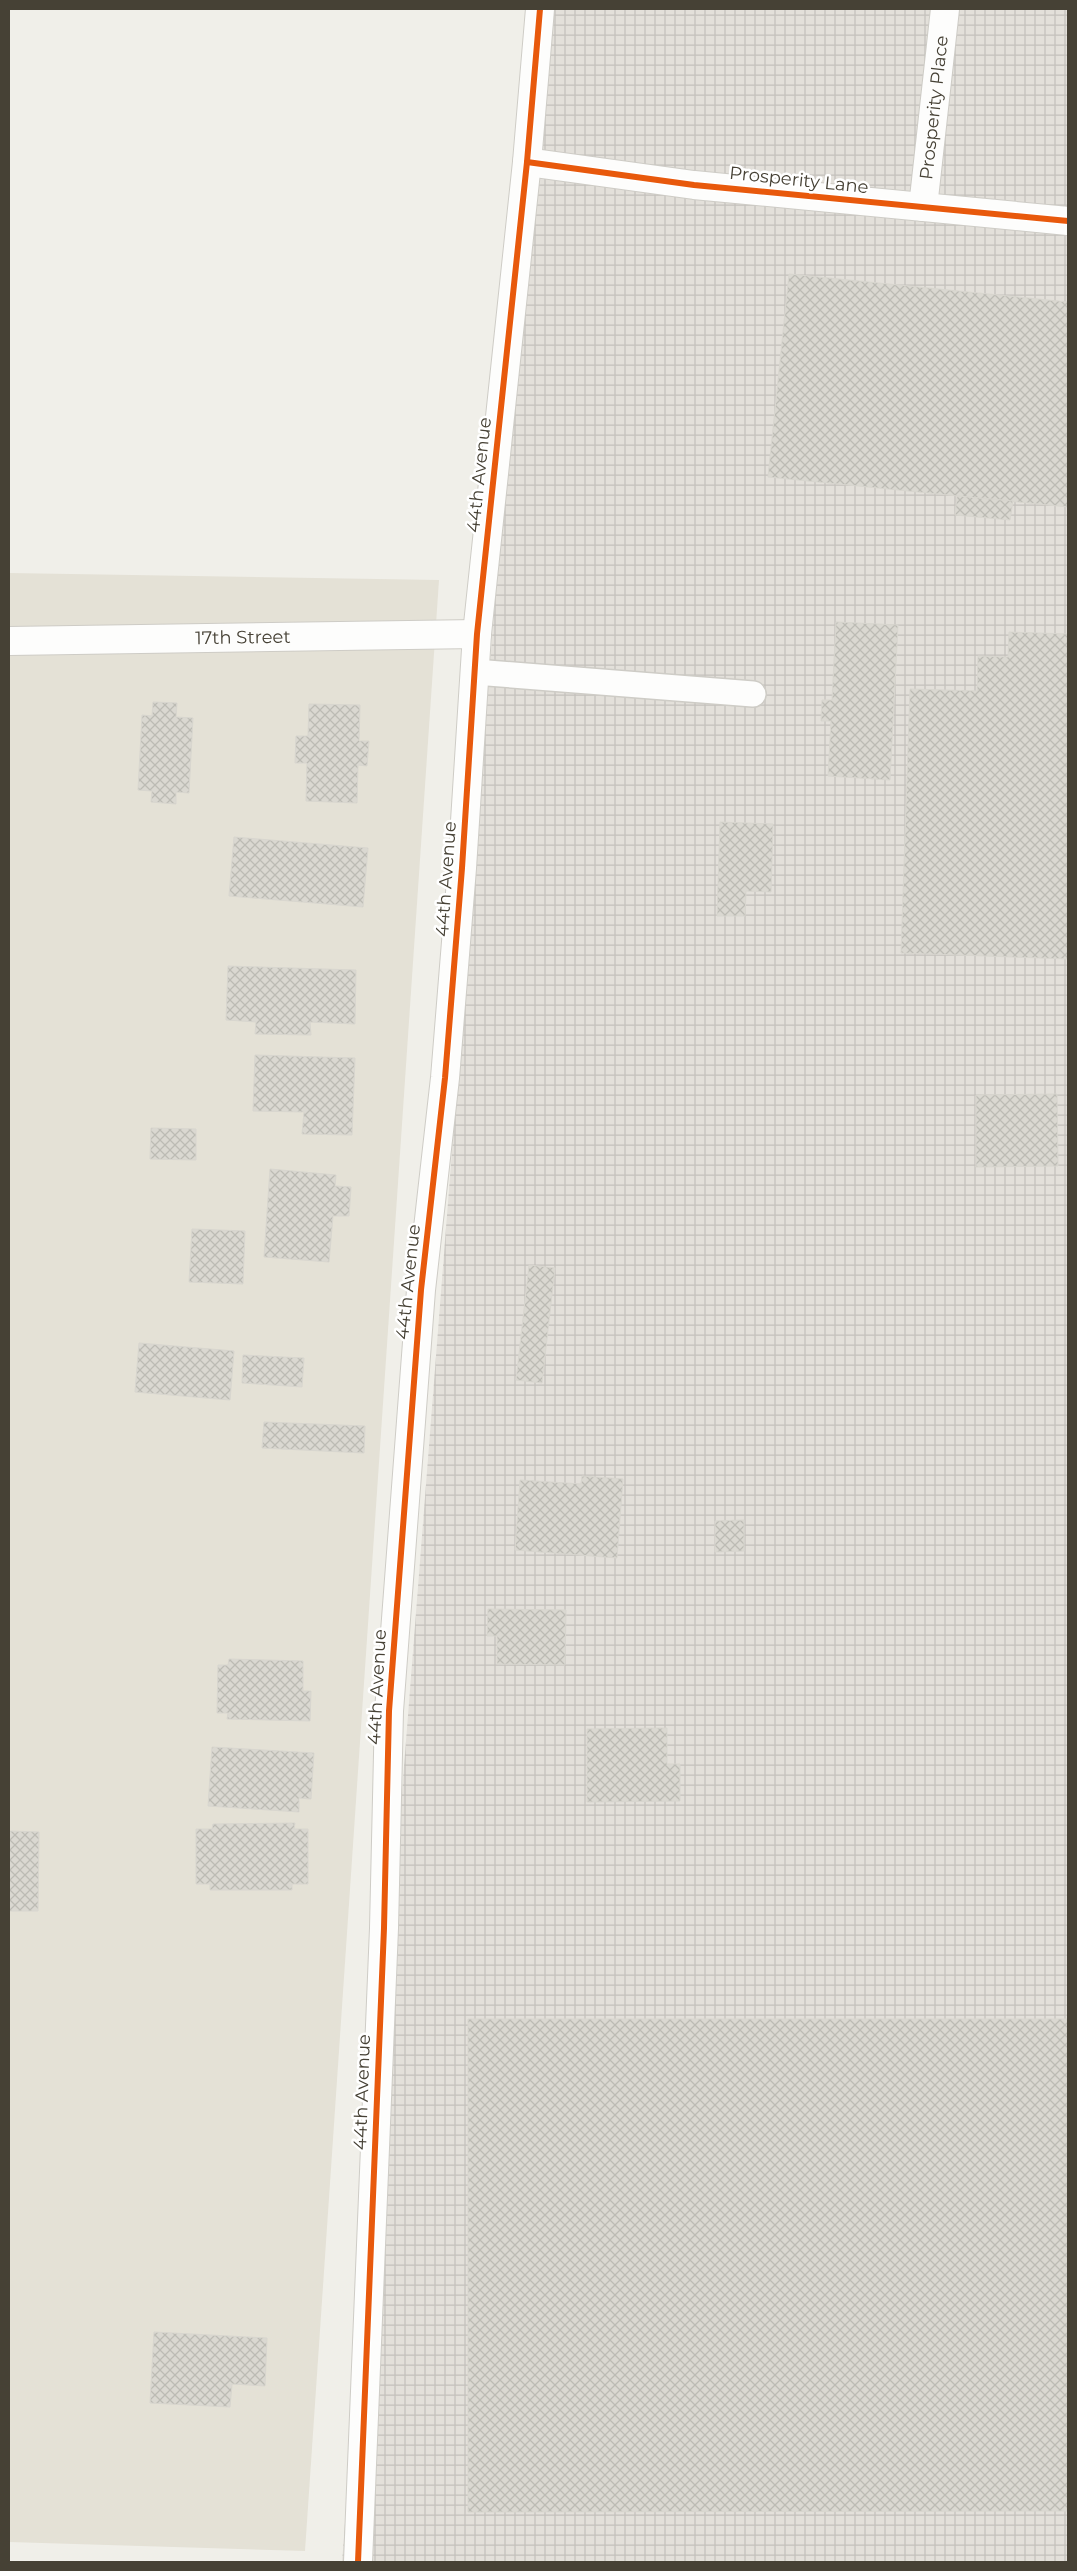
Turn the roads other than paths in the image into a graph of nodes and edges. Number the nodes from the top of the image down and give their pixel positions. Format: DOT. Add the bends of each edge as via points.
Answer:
graph roads {
  1 [pos="540,9"];
  2 [pos="945,9"];
  3 [pos="527,162"];
  4 [pos="923,207"];
  5 [pos="1068,221"];
  6 [pos="477,634"];
  7 [pos="9,641"];
  8 [pos="475,672"];
  9 [pos="753,694"];
  10 [pos="358,2562"];
  1 -- 3 [label="street, 44th Avenue"];
  2 -- 4 [label="street, Prosperity Place"];
  3 -- 4 [label="street, Prosperity Lane" via="694,185"];
  3 -- 6 [label="street, 44th Avenue"];
  4 -- 5 [label="street, Prosperity Lane"];
  6 -- 7 [label="street, 17th Street"];
  6 -- 8 [label="street, 44th Avenue"];
  8 -- 9 [label="lane"];
  8 -- 10 [label="street, 44th Avenue" via="447,1059 421,1290 389,1711 384,1928"];
}
